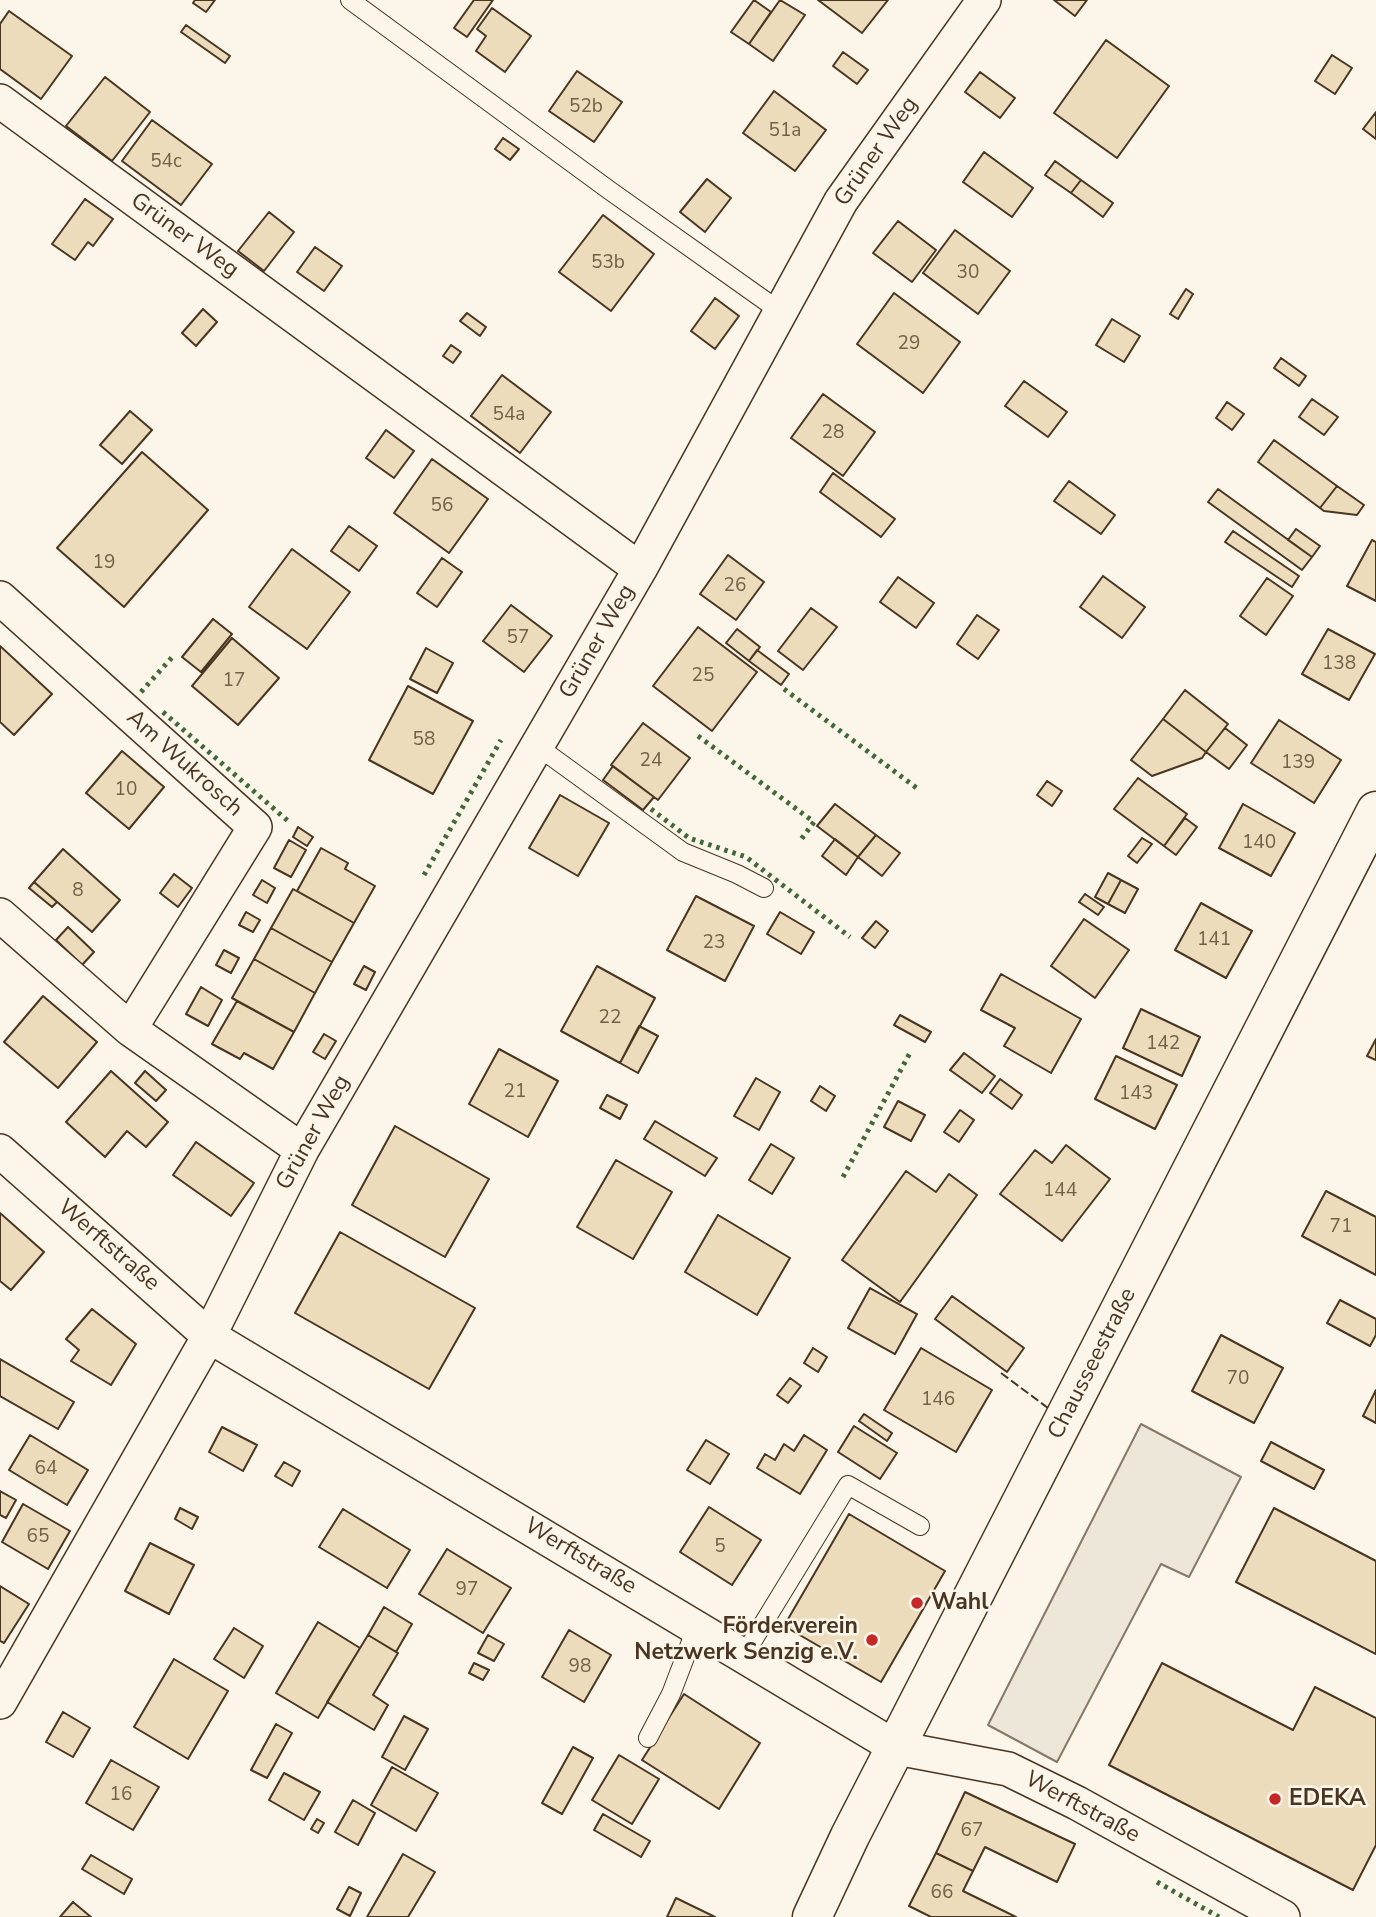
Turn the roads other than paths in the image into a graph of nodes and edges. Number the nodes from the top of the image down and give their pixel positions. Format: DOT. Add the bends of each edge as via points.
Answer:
graph roads {
  1 [pos="350,0"];
  2 [pos="984,0"];
  3 [pos="0,101"];
  4 [pos="781,312"];
  5 [pos="639,569"];
  6 [pos="0,598"];
  7 [pos="537,746"];
  8 [pos="1376,811"];
  9 [pos="764,888"];
  10 [pos="0,915"];
  11 [pos="130,1029"];
  12 [pos="302,1150"];
  13 [pos="0,1151"];
  14 [pos="209,1336"];
  15 [pos="920,1526"];
  16 [pos="696,1626"];
  17 [pos="744,1655"];
  18 [pos="0,1702"];
  19 [pos="648,1738"];
  20 [pos="897,1748"];
  21 [pos="812,1917"];
  22 [pos="1283,1917"];
  1 -- 4 [label="lane"];
  2 -- 4 [label="street, Grüner Weg" via="841,201"];
  3 -- 5 [label="street, Grüner Weg"];
  4 -- 5 [label="street, Grüner Weg"];
  5 -- 7 [label="street, Grüner Weg"];
  6 -- 11 [label="street, Am Wukrosch" via="255,827"];
  7 -- 9 [label="lane" via="683,852"];
  7 -- 12 [label="street, Grüner Weg"];
  8 -- 20 [label="main road, Chausseestraße"];
  10 -- 11 [label="street"];
  11 -- 12 [label="street"];
  12 -- 14 [label="street, Grüner Weg"];
  13 -- 14 [label="street, Werftstraße"];
  14 -- 16 [label="street, Werftstraße"];
  14 -- 18 [label="street, Grüner Weg"];
  15 -- 17 [label="lane" via="848,1485"];
  16 -- 17 [label="street, Werftstraße"];
  16 -- 19 [label="lane" via="671,1694"];
  17 -- 20 [label="street, Werftstraße"];
  20 -- 21 [label="main road, Chausseestraße"];
  20 -- 22 [label="street, Werftstraße" via="1008,1769"];
}
